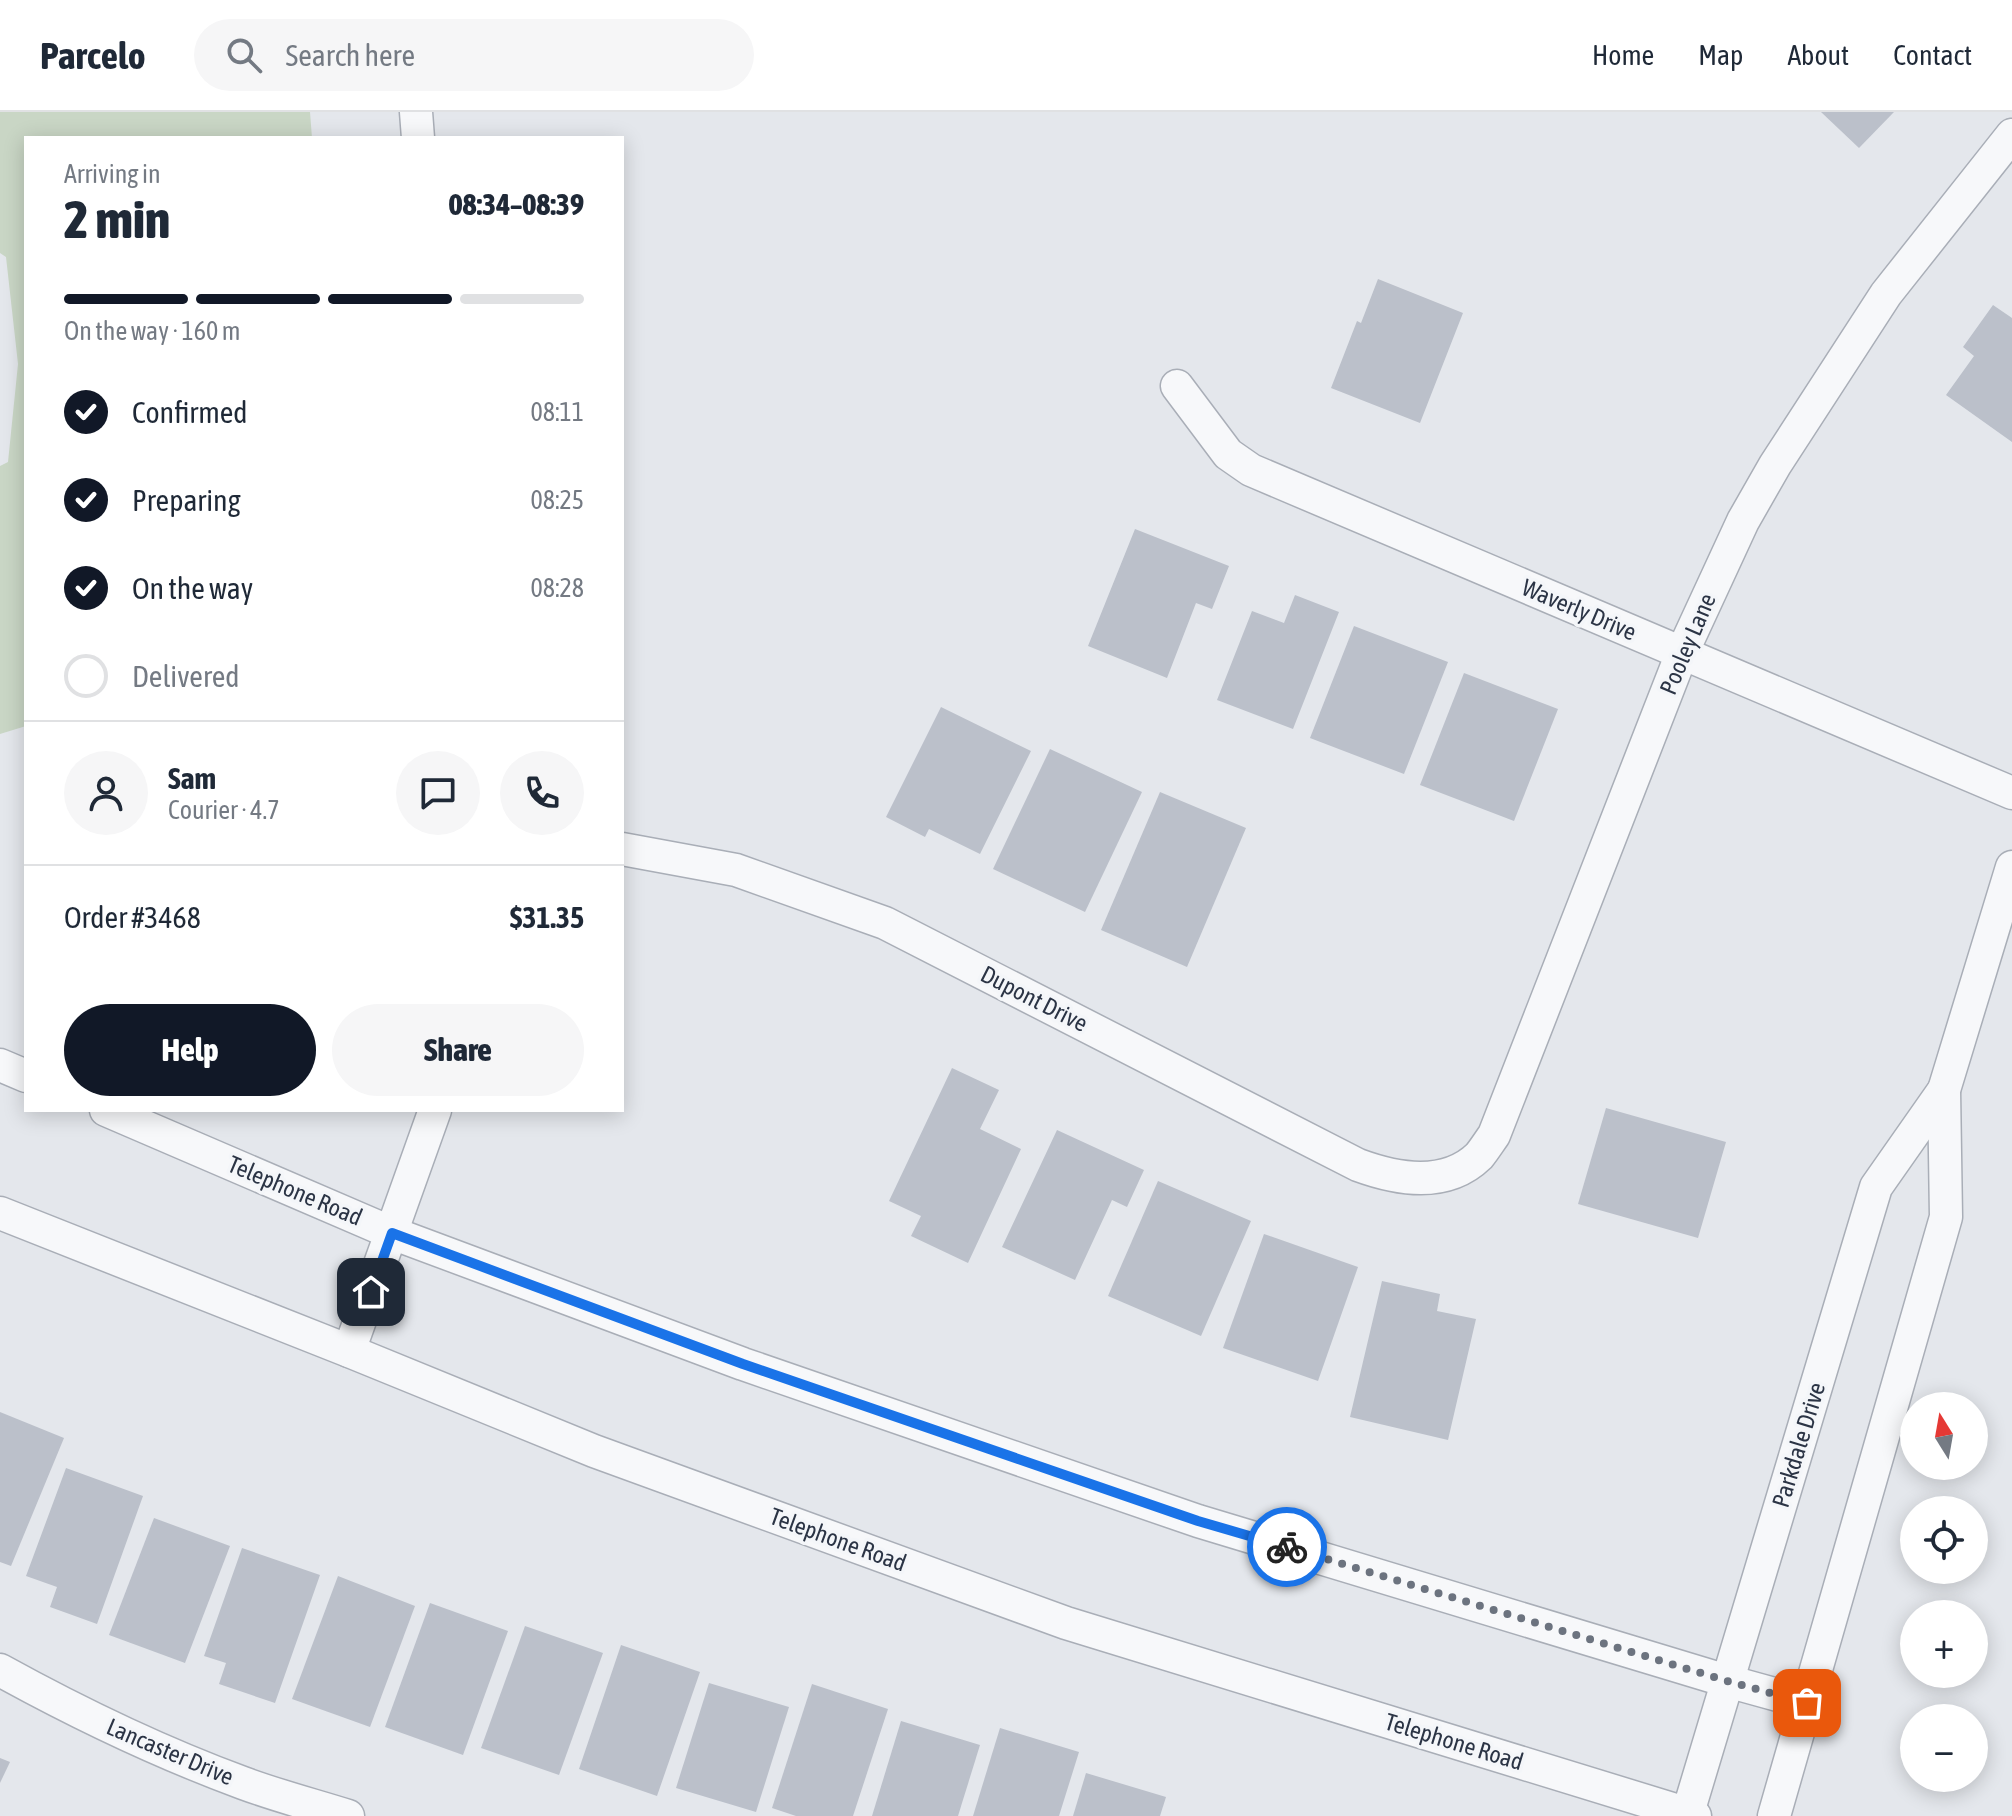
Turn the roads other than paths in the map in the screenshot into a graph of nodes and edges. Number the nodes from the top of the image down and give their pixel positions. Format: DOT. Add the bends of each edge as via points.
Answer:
graph roads {
  1 [pos="416,112"];
  2 [pos="2012,135"];
  3 [pos="418,136"];
  4 [pos="1177,386"];
  5 [pos="1682,653"];
  6 [pos="2012,793"];
  7 [pos="624,849"];
  8 [pos="2012,867"];
  9 [pos="0,1065"];
  10 [pos="24,1075"];
  11 [pos="1944,1090"];
  12 [pos="111,1112"];
  13 [pos="434,1112"];
  14 [pos="1433,1179"];
  15 [pos="0,1213"];
  16 [pos="392,1233"];
  17 [pos="349,1351"];
  18 [pos="0,1670"];
  19 [pos="1727,1681"];
  20 [pos="1807,1703"];
  21 [pos="1690,1815"];
  22 [pos="348,1816"];
  23 [pos="1774,1816"];
  1 -- 3 [label="street"];
  2 -- 5 [label="street, Pooley Lane" via="1886,294 1783,452 1743,521"];
  4 -- 5 [label="street, Waverly Drive" via="1228,454 1251,470"];
  5 -- 6 [label="street, Waverly Drive"];
  5 -- 14 [label="street, Pooley Lane" via="1494,1135 1478,1157"];
  7 -- 14 [label="street, Dupont Drive" via="736,870 885,923 1358,1165 1387,1175"];
  8 -- 11 [label="street, Parkdale Drive"];
  9 -- 10 [label="street"];
  11 -- 19 [label="street, Parkdale Drive" via="1876,1187"];
  11 -- 20 [label="street, Parkdale Drive" via="1946,1217"];
  12 -- 16 [label="street, Telephone Road"];
  13 -- 16 [label="street"];
  15 -- 17 [label="street, Telephone Road"];
  16 -- 17 [label="street"];
  16 -- 19 [label="street, Telephone Road" via="743,1364 1198,1521"];
  17 -- 21 [label="street, Telephone Road" via="594,1451 1066,1623"];
  18 -- 22 [label="street, Lancaster Drive" via="81,1713 244,1784"];
  19 -- 20 [label="street, Telephone Road"];
  19 -- 21 [label="street, Parkdale Drive"];
  20 -- 23 [label="street, Parkdale Drive"];
}
